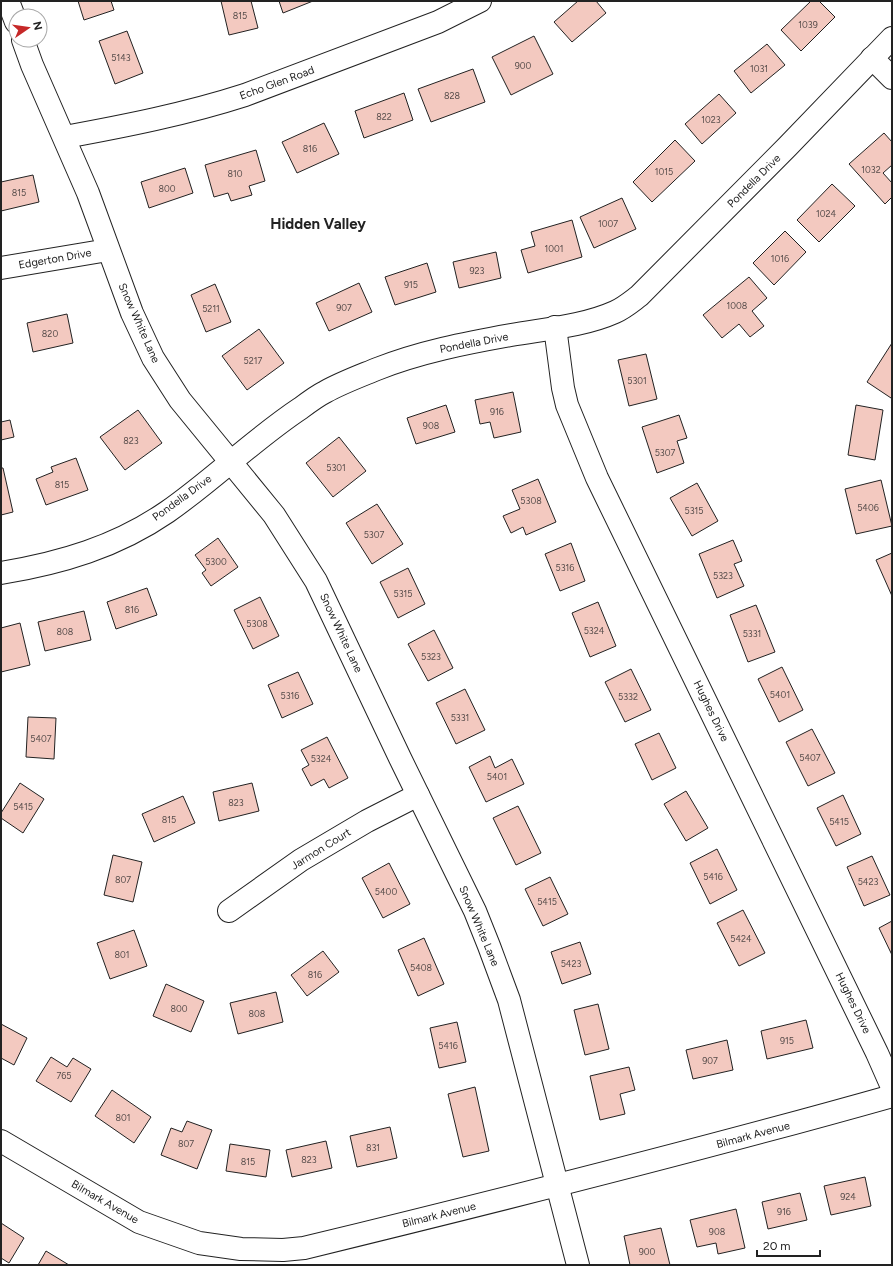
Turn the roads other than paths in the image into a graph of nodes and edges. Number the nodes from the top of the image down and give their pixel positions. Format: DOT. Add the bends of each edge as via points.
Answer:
graph roads {
  1 [pos="480,1"];
  2 [pos="892,38"];
  3 [pos="26,48"];
  4 [pos="872,58"];
  5 [pos="892,78"];
  6 [pos="65,137"];
  7 [pos="108,250"];
  8 [pos="1,268"];
  9 [pos="556,327"];
  10 [pos="230,462"];
  11 [pos="1,573"];
  12 [pos="418,795"];
  13 [pos="228,911"];
  14 [pos="892,1087"];
  15 [pos="892,1096"];
  16 [pos="1,1141"];
  17 [pos="557,1186"];
  18 [pos="578,1265"];
  1 -- 6 [label="street, Echo Glen Road" via="438,22 245,95 152,120"];
  2 -- 4 [label="street, Pondella Drive"];
  3 -- 6 [label="street, Snow White Lane"];
  4 -- 5 [label="street"];
  4 -- 9 [label="street, Pondella Drive" via="639,296 614,312 590,321"];
  6 -- 7 [label="street, Snow White Lane"];
  7 -- 8 [label="street, Edgerton Drive"];
  7 -- 10 [label="street, Snow White Lane" via="132,313 153,358 180,400"];
  9 -- 10 [label="street, Pondella Drive" via="456,345 402,359 376,369 325,392 280,422"];
  9 -- 14 [label="street, Hughes Drive" via="567,405 597,478"];
  10 -- 11 [label="street, Pondella Drive" via="165,514 124,537 81,555"];
  10 -- 12 [label="street, Snow White Lane" via="274,515 316,581"];
  12 -- 13 [label="street, Jarmon Court" via="367,821 301,860"];
  12 -- 17 [label="street, Snow White Lane" via="475,912 502,980"];
  15 -- 17 [label="street, Bilmark Avenue" via="766,1132"];
  16 -- 17 [label="street, Bilmark Avenue" via="139,1222 199,1243 241,1249 304,1248"];
  17 -- 18 [label="street, Snow White Lane"];
}
